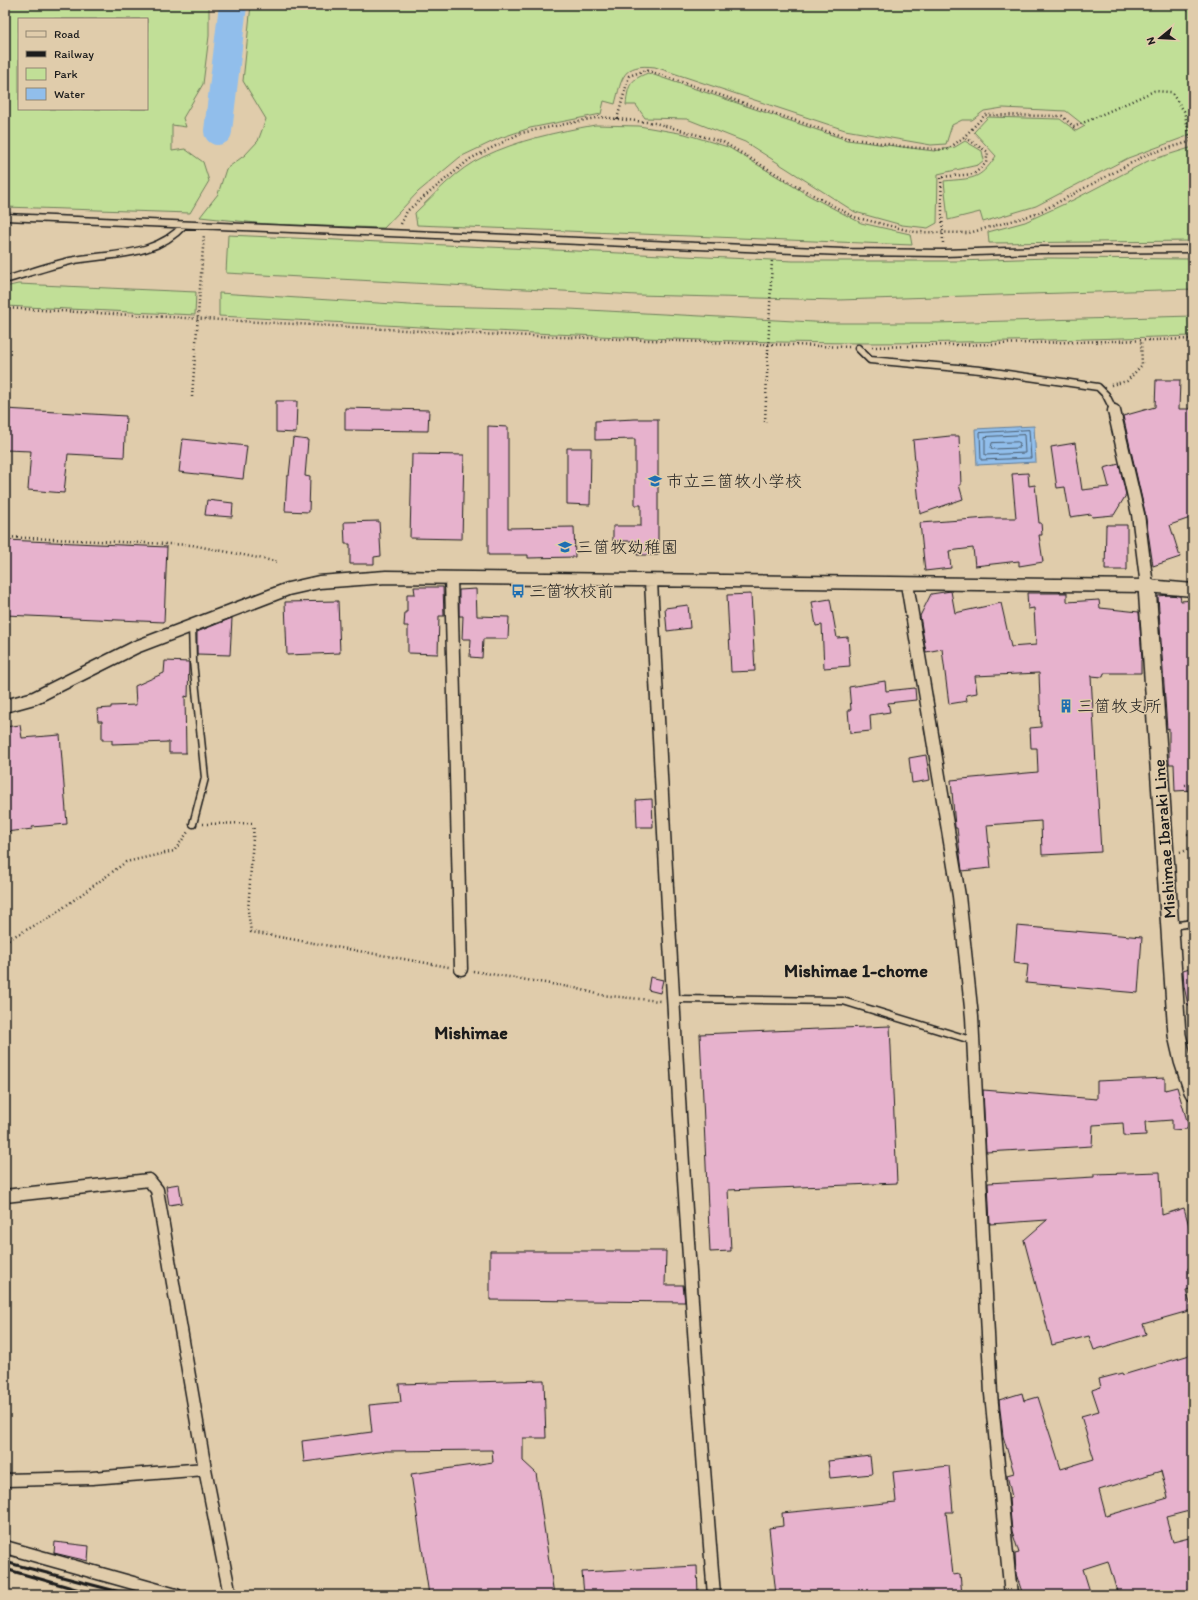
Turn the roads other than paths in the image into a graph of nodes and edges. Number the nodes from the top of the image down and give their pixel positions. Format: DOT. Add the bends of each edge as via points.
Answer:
graph roads {
  1 [pos="5,217"];
  2 [pos="184,225"];
  3 [pos="1193,249"];
  4 [pos="5,280"];
  5 [pos="858,348"];
  6 [pos="1114,411"];
  7 [pos="451,578"];
  8 [pos="651,581"];
  9 [pos="907,584"];
  10 [pos="1147,586"];
  11 [pos="1193,590"];
  12 [pos="192,624"];
  13 [pos="5,706"];
  14 [pos="193,824"];
  15 [pos="1193,922"];
  16 [pos="1169,926"];
  17 [pos="461,969"];
  18 [pos="674,999"];
  19 [pos="974,1041"];
  20 [pos="1193,1091"];
  21 [pos="5,1196"];
  22 [pos="204,1469"];
  23 [pos="5,1480"];
  24 [pos="5,1547"];
  25 [pos="176,1595"];
  26 [pos="230,1595"];
  27 [pos="714,1595"];
  28 [pos="1011,1595"];
  1 -- 2 [label="lane"];
  2 -- 3 [label="lane" via="772,249 944,253"];
  2 -- 4 [label="lane" via="175,235 143,251 70,261"];
  5 -- 6 [label="lane" via="870,360 980,370 1098,387 1106,395"];
  6 -- 10 [label="street" via="1138,514"];
  7 -- 8 [label="street"];
  7 -- 12 [label="street" via="386,577 319,582 288,589"];
  7 -- 17 [label="street"];
  8 -- 9 [label="street"];
  8 -- 18 [label="street"];
  9 -- 10 [label="street"];
  9 -- 19 [label="street" via="959,896"];
  10 -- 11 [label="street"];
  10 -- 16 [label="main road, Mishimae Ibaraki Line"];
  12 -- 13 [label="street" via="136,647 34,698"];
  12 -- 14 [label="lane" via="193,662 205,778"];
  15 -- 16 [label="lane"];
  16 -- 20 [label="main road, Mishimae Ibaraki Line" via="1177,1035"];
  18 -- 19 [label="lane" via="843,1001"];
  18 -- 27 [label="street" via="680,1132"];
  19 -- 28 [label="street" via="991,1394"];
  21 -- 22 [label="street" via="149,1180 157,1190"];
  22 -- 23 [label="street" via="92,1478"];
  22 -- 26 [label="street"];
  24 -- 25 [label="street"];
}
